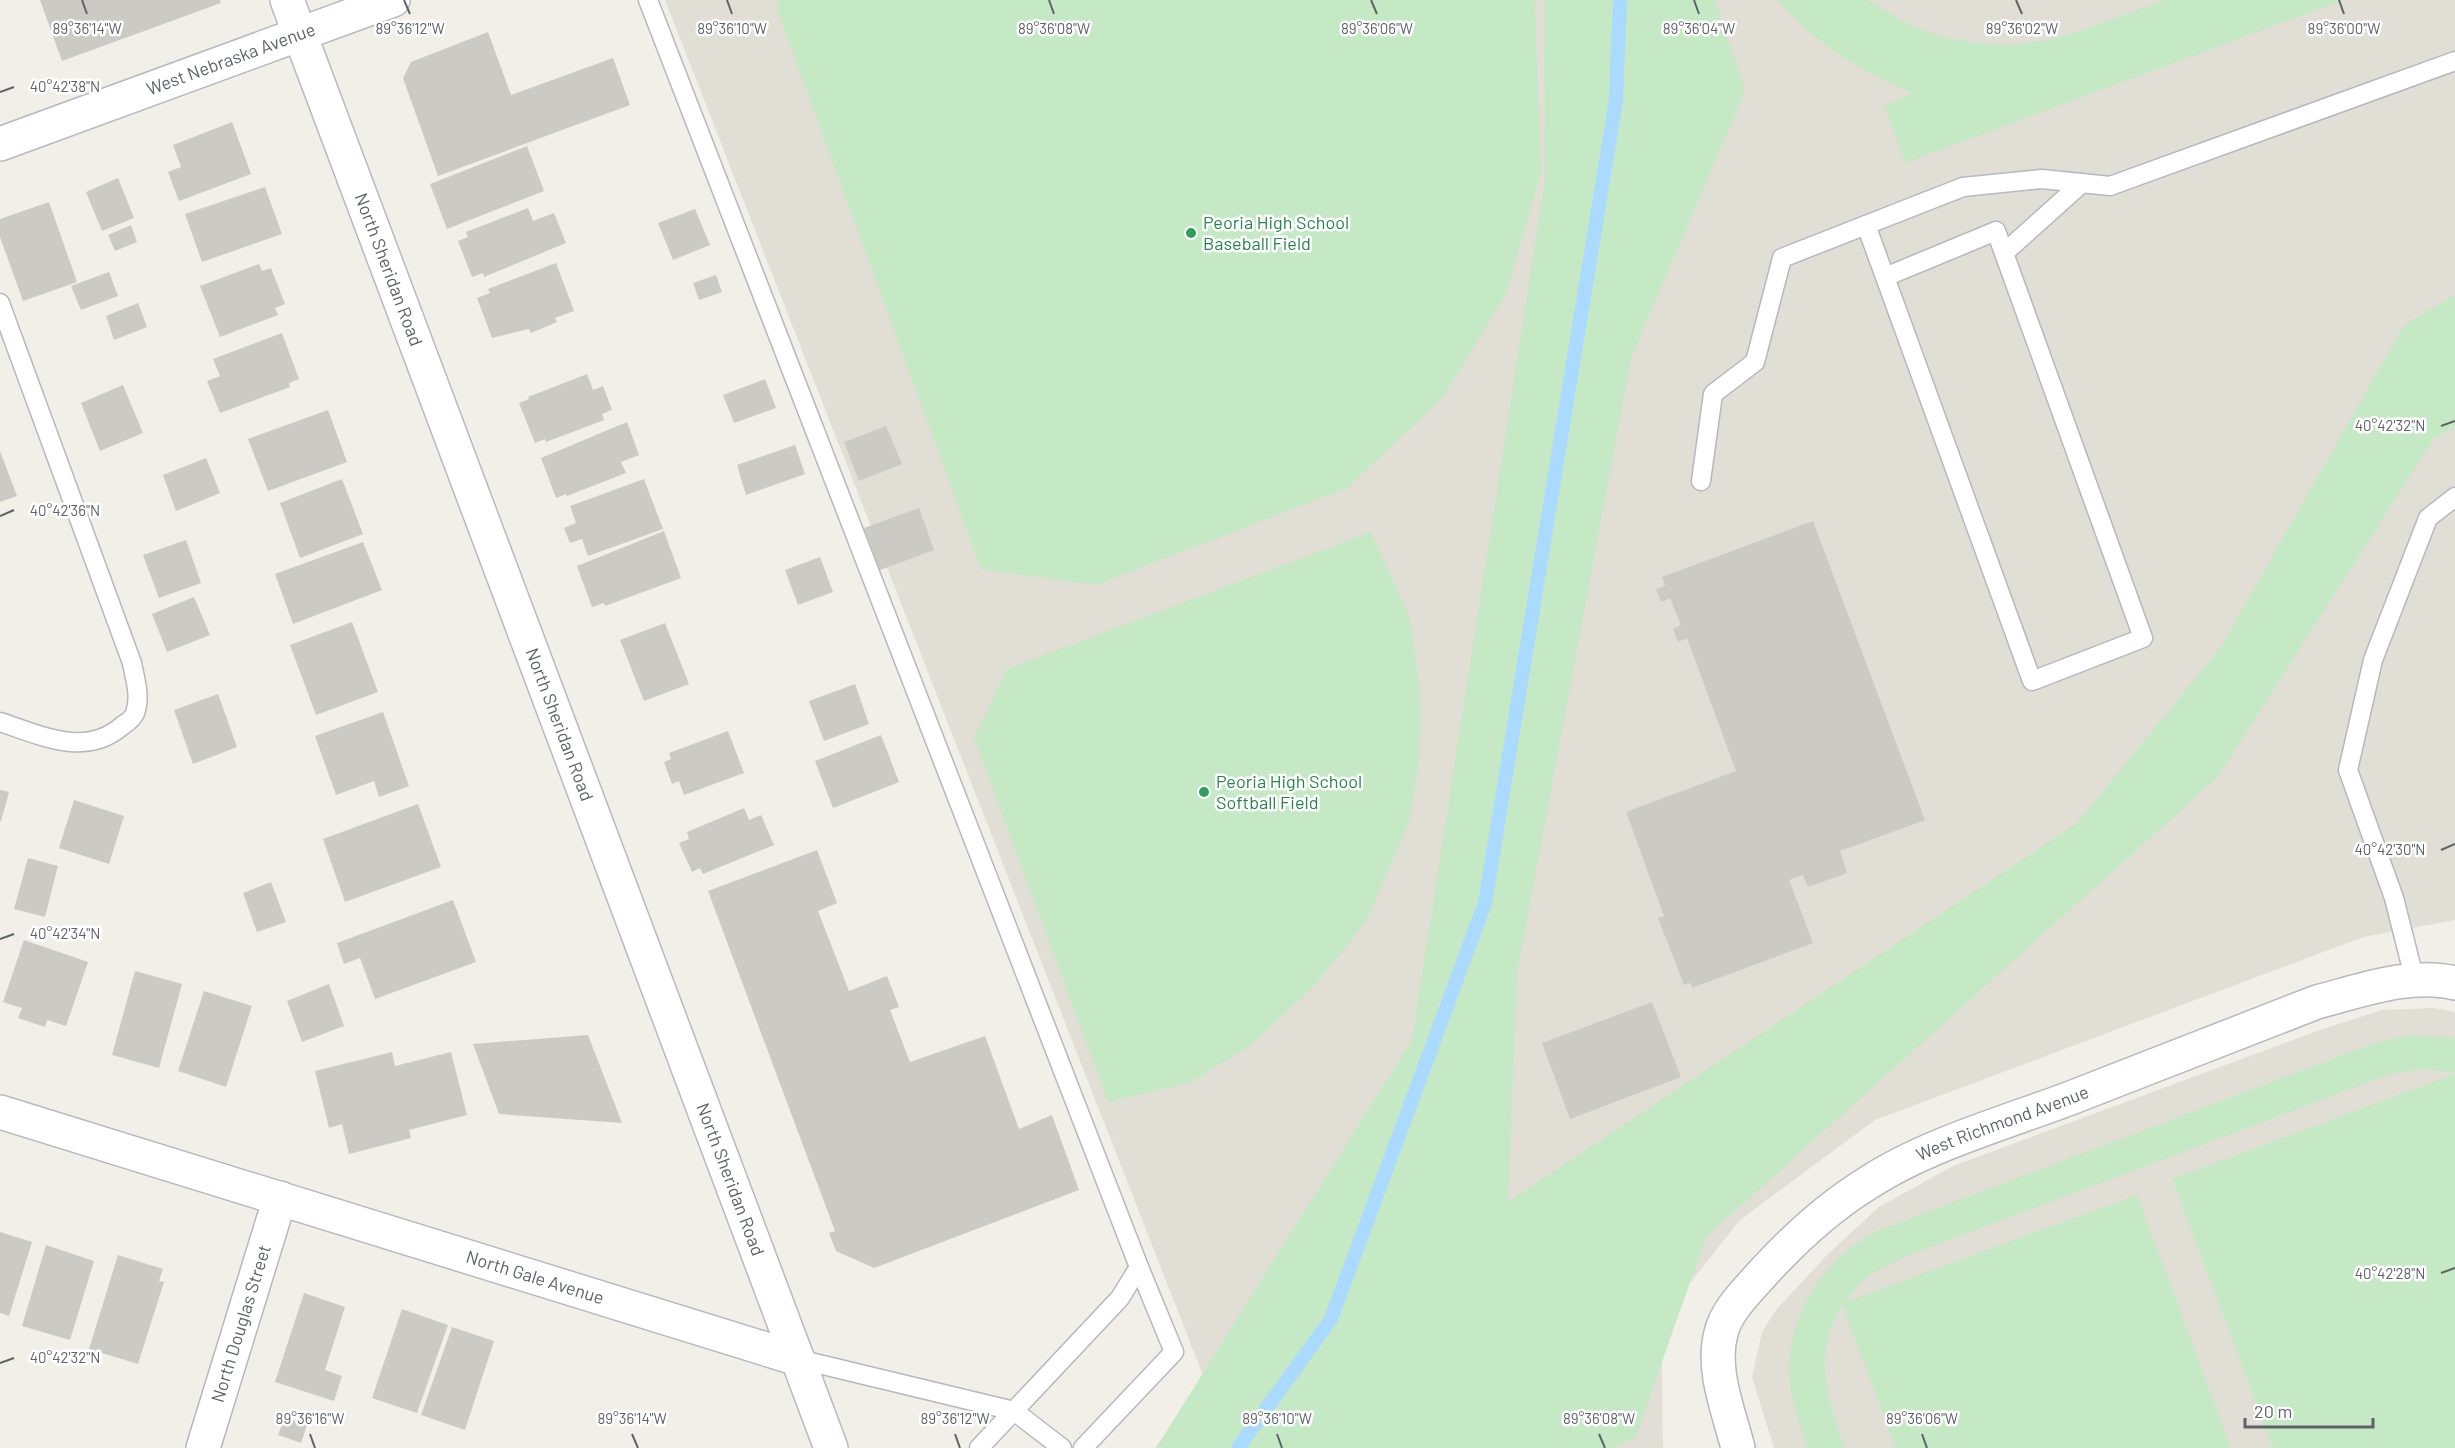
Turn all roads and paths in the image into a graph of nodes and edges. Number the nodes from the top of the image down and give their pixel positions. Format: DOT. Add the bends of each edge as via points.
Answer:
graph roads {
  1 [pos="286,0"];
  2 [pos="393,0"];
  3 [pos="648,0"];
  4 [pos="299,34"];
  5 [pos="2455,61"];
  6 [pos="0,144"];
  7 [pos="2082,183"];
  8 [pos="1866,225"];
  9 [pos="2004,253"];
  10 [pos="1885,277"];
  11 [pos="0,303"];
  12 [pos="1701,481"];
  13 [pos="2455,496"];
  14 [pos="0,722"];
  15 [pos="2415,981"];
  16 [pos="2455,983"];
  17 [pos="0,1112"];
  18 [pos="280,1198"];
  19 [pos="1139,1268"];
  20 [pos="798,1359"];
  21 [pos="1014,1410"];
  22 [pos="202,1448"];
  23 [pos="831,1448"];
  24 [pos="980,1448"];
  25 [pos="1062,1448"];
  26 [pos="1083,1448"];
  27 [pos="1738,1448"];
  1 -- 4 [label="main road, North Sheridan Road"];
  2 -- 4 [label="main road, West Nebraska Avenue"];
  3 -- 19 [label="lane"];
  4 -- 6 [label="main road, West Nebraska Avenue"];
  4 -- 20 [label="main road, North Sheridan Road"];
  5 -- 7 [label="lane" via="2110,186"];
  7 -- 8 [label="lane" via="2042,179 1963,187"];
  7 -- 9 [label="lane"];
  8 -- 10 [label="lane"];
  8 -- 12 [label="lane" via="1782,258 1755,362 1713,394"];
  9 -- 10 [label="lane" via="1996,231"];
  9 -- 10 [label="lane" via="2143,638 2032,681"];
  11 -- 14 [label="lane" via="132,663 138,698 134,716 115,733 90,742 62,743"];
  13 -- 15 [label="lane" via="2428,518 2385,628 2373,660 2348,770 2394,898"];
  15 -- 16 [label="main road, West Richmond Avenue" via="2439,979"];
  15 -- 27 [label="main road, West Richmond Avenue" via="2379,986 2295,1010 1935,1150 1869,1181 1795,1238 1732,1310 1721,1331 1720,1375"];
  17 -- 18 [label="main road, North Gale Avenue"];
  18 -- 20 [label="main road, North Gale Avenue"];
  18 -- 22 [label="main road, North Douglas Street"];
  19 -- 21 [label="lane" via="1120,1298"];
  19 -- 26 [label="lane" via="1174,1352"];
  20 -- 21 [label="lane, North Gale Avenue"];
  20 -- 23 [label="main road, North Sheridan Road"];
  21 -- 24 [label="lane"];
  21 -- 25 [label="lane, North Gale Avenue"];
}
